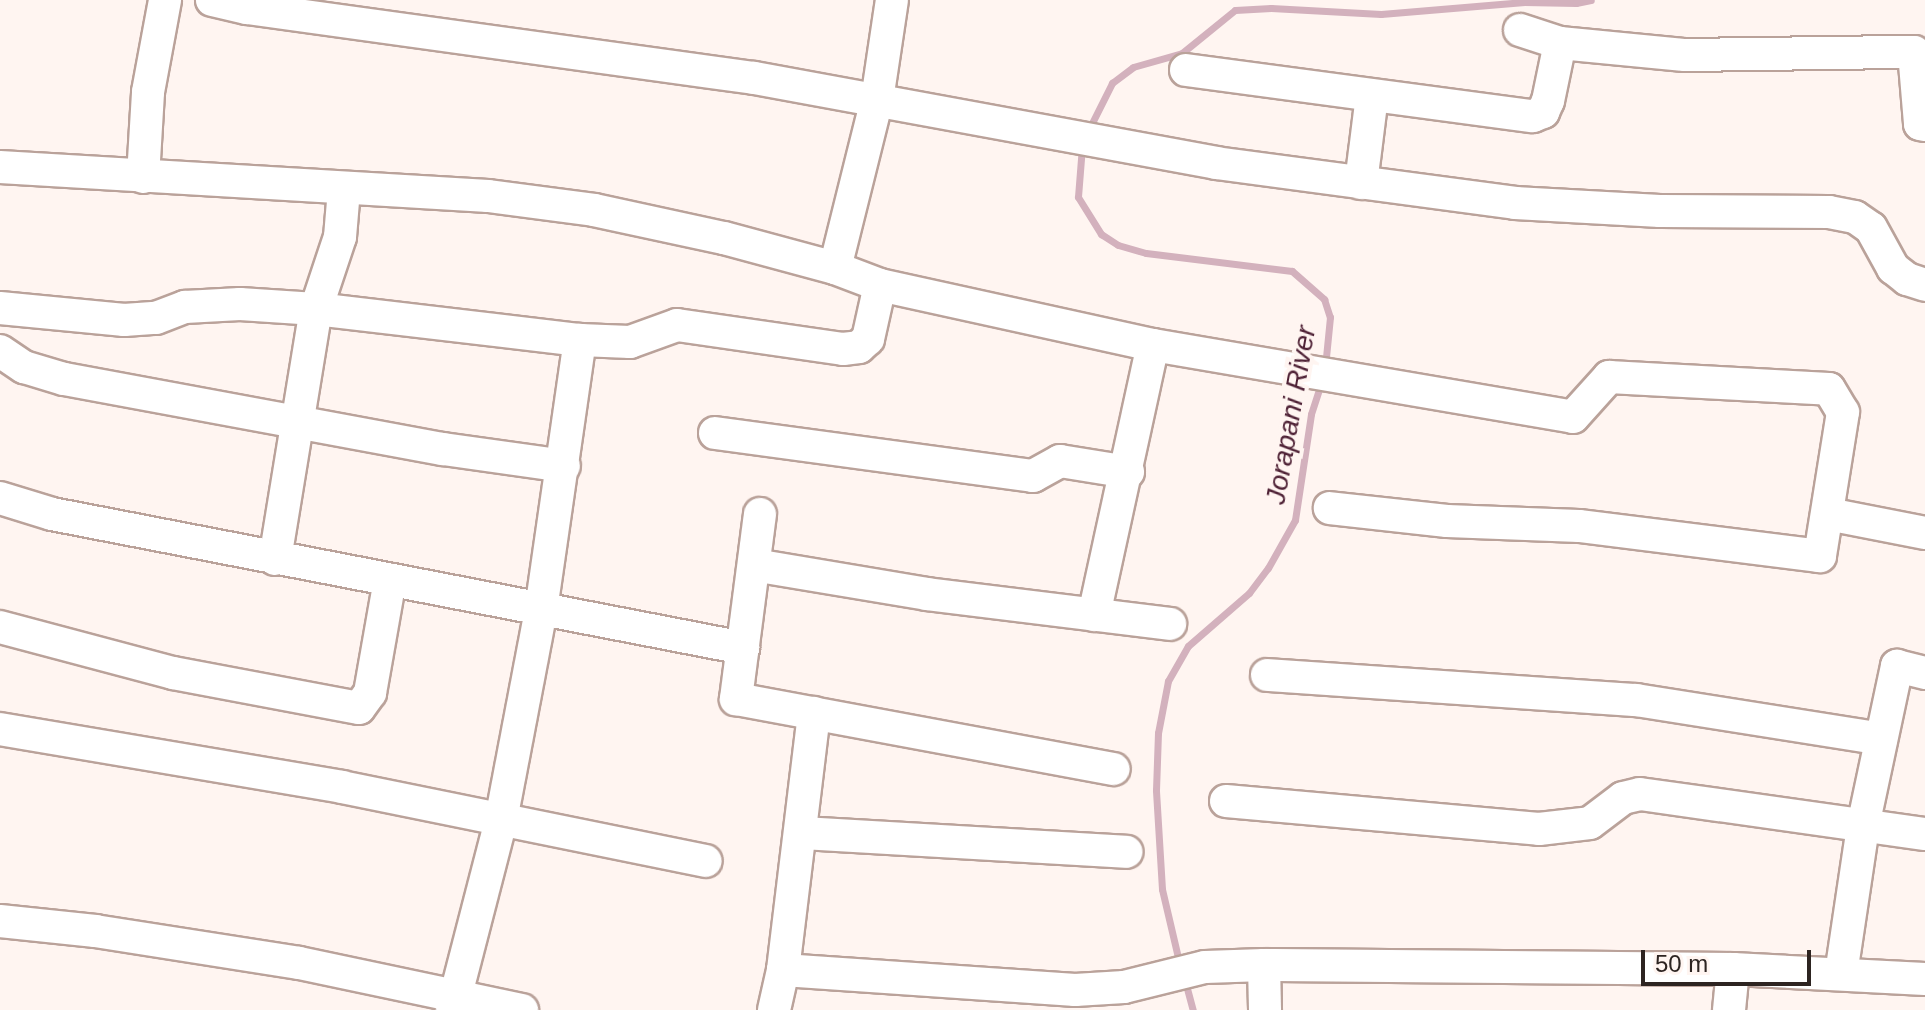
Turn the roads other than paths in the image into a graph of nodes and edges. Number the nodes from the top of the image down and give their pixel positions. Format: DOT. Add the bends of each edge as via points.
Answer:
graph roads {
  1 [pos="165,0"];
  2 [pos="212,0"];
  3 [pos="892,0"];
  4 [pos="1520,30"];
  5 [pos="1560,43"];
  6 [pos="1186,70"];
  7 [pos="1372,96"];
  8 [pos="877,100"];
  9 [pos="1925,125"];
  10 [pos="0,167"];
  11 [pos="143,177"];
  12 [pos="1361,183"];
  13 [pos="344,189"];
  14 [pos="835,268"];
  15 [pos="880,285"];
  16 [pos="1925,285"];
  17 [pos="0,308"];
  18 [pos="316,309"];
  19 [pos="580,340"];
  20 [pos="1153,345"];
  21 [pos="0,351"];
  22 [pos="298,422"];
  23 [pos="715,433"];
  24 [pos="564,466"];
  25 [pos="1128,472"];
  26 [pos="0,498"];
  27 [pos="1330,508"];
  28 [pos="760,514"];
  29 [pos="1828,514"];
  30 [pos="1925,533"];
  31 [pos="275,559"];
  32 [pos="754,565"];
  33 [pos="390,580"];
  34 [pos="541,610"];
  35 [pos="1094,615"];
  36 [pos="1170,624"];
  37 [pos="0,627"];
  38 [pos="743,648"];
  39 [pos="1925,673"];
  40 [pos="1267,675"];
  41 [pos="814,713"];
  42 [pos="0,729"];
  43 [pos="1881,739"];
  44 [pos="1114,769"];
  45 [pos="1226,801"];
  46 [pos="501,820"];
  47 [pos="1863,826"];
  48 [pos="801,833"];
  49 [pos="1925,834"];
  50 [pos="1126,852"];
  51 [pos="706,861"];
  52 [pos="0,921"];
  53 [pos="1264,965"];
  54 [pos="1733,969"];
  55 [pos="783,970"];
  56 [pos="1841,974"];
  57 [pos="1925,979"];
  58 [pos="453,1002"];
  59 [pos="522,1010"];
  60 [pos="774,1010"];
  61 [pos="1265,1010"];
  62 [pos="1729,1010"];
  1 -- 11 [label="street" via="148,92"];
  2 -- 8 [label="street" via="637,59"];
  3 -- 8 [label="street"];
  4 -- 5 [label="street"];
  5 -- 7 [label="street" via="1548,101 1543,112 1533,116"];
  5 -- 9 [label="street" via="1685,55 1914,52 1920,124"];
  6 -- 7 [label="street"];
  7 -- 12 [label="street"];
  8 -- 12 [label="street" via="1124,147"];
  8 -- 14 [label="street"];
  10 -- 11 [label="street"];
  11 -- 13 [label="street"];
  12 -- 16 [label="street" via="1515,203 1829,212 1855,217 1871,228 1893,268"];
  13 -- 14 [label="street" via="488,196 594,210"];
  13 -- 18 [label="street" via="335,260"];
  14 -- 15 [label="street"];
  15 -- 19 [label="street" via="874,326 859,347 677,325 630,342"];
  15 -- 20 [label="street"];
  17 -- 18 [label="street" via="124,320 156,318 211,303"];
  18 -- 19 [label="street"];
  18 -- 22 [label="street"];
  19 -- 24 [label="street"];
  20 -- 25 [label="street"];
  20 -- 29 [label="street" via="1573,417 1609,377 1829,389 1843,412"];
  21 -- 22 [label="street" via="24,367 64,379"];
  22 -- 24 [label="street"];
  22 -- 31 [label="street"];
  23 -- 25 [label="street" via="1033,476 1060,461"];
  24 -- 34 [label="street"];
  25 -- 35 [label="street"];
  26 -- 31 [label="street" via="52,514"];
  27 -- 29 [label="street" via="1447,521 1579,526 1820,556"];
  28 -- 32 [label="street"];
  29 -- 30 [label="street"];
  31 -- 33 [label="street"];
  32 -- 35 [label="street"];
  32 -- 38 [label="street"];
  33 -- 34 [label="street"];
  33 -- 37 [label="street" via="370,693 359,708 173,673"];
  34 -- 38 [label="street"];
  34 -- 46 [label="street"];
  35 -- 36 [label="street"];
  38 -- 41 [label="street" via="736,699"];
  39 -- 43 [label="street" via="1897,666"];
  40 -- 43 [label="street" via="1636,700"];
  41 -- 44 [label="street"];
  41 -- 48 [label="street"];
  42 -- 46 [label="street" via="342,787"];
  43 -- 47 [label="street"];
  45 -- 47 [label="street" via="1539,829 1590,823 1623,798 1640,794"];
  46 -- 51 [label="street"];
  46 -- 58 [label="street"];
  47 -- 49 [label="street"];
  47 -- 56 [label="street"];
  48 -- 50 [label="street"];
  48 -- 55 [label="street"];
  52 -- 58 [label="street" via="299,963"];
  53 -- 54 [label="street"];
  53 -- 55 [label="street" via="1205,967 1124,987 1075,990"];
  53 -- 61 [label="street"];
  54 -- 56 [label="street"];
  54 -- 62 [label="street"];
  55 -- 60 [label="street"];
  56 -- 57 [label="street"];
  58 -- 59 [label="street"];
}
